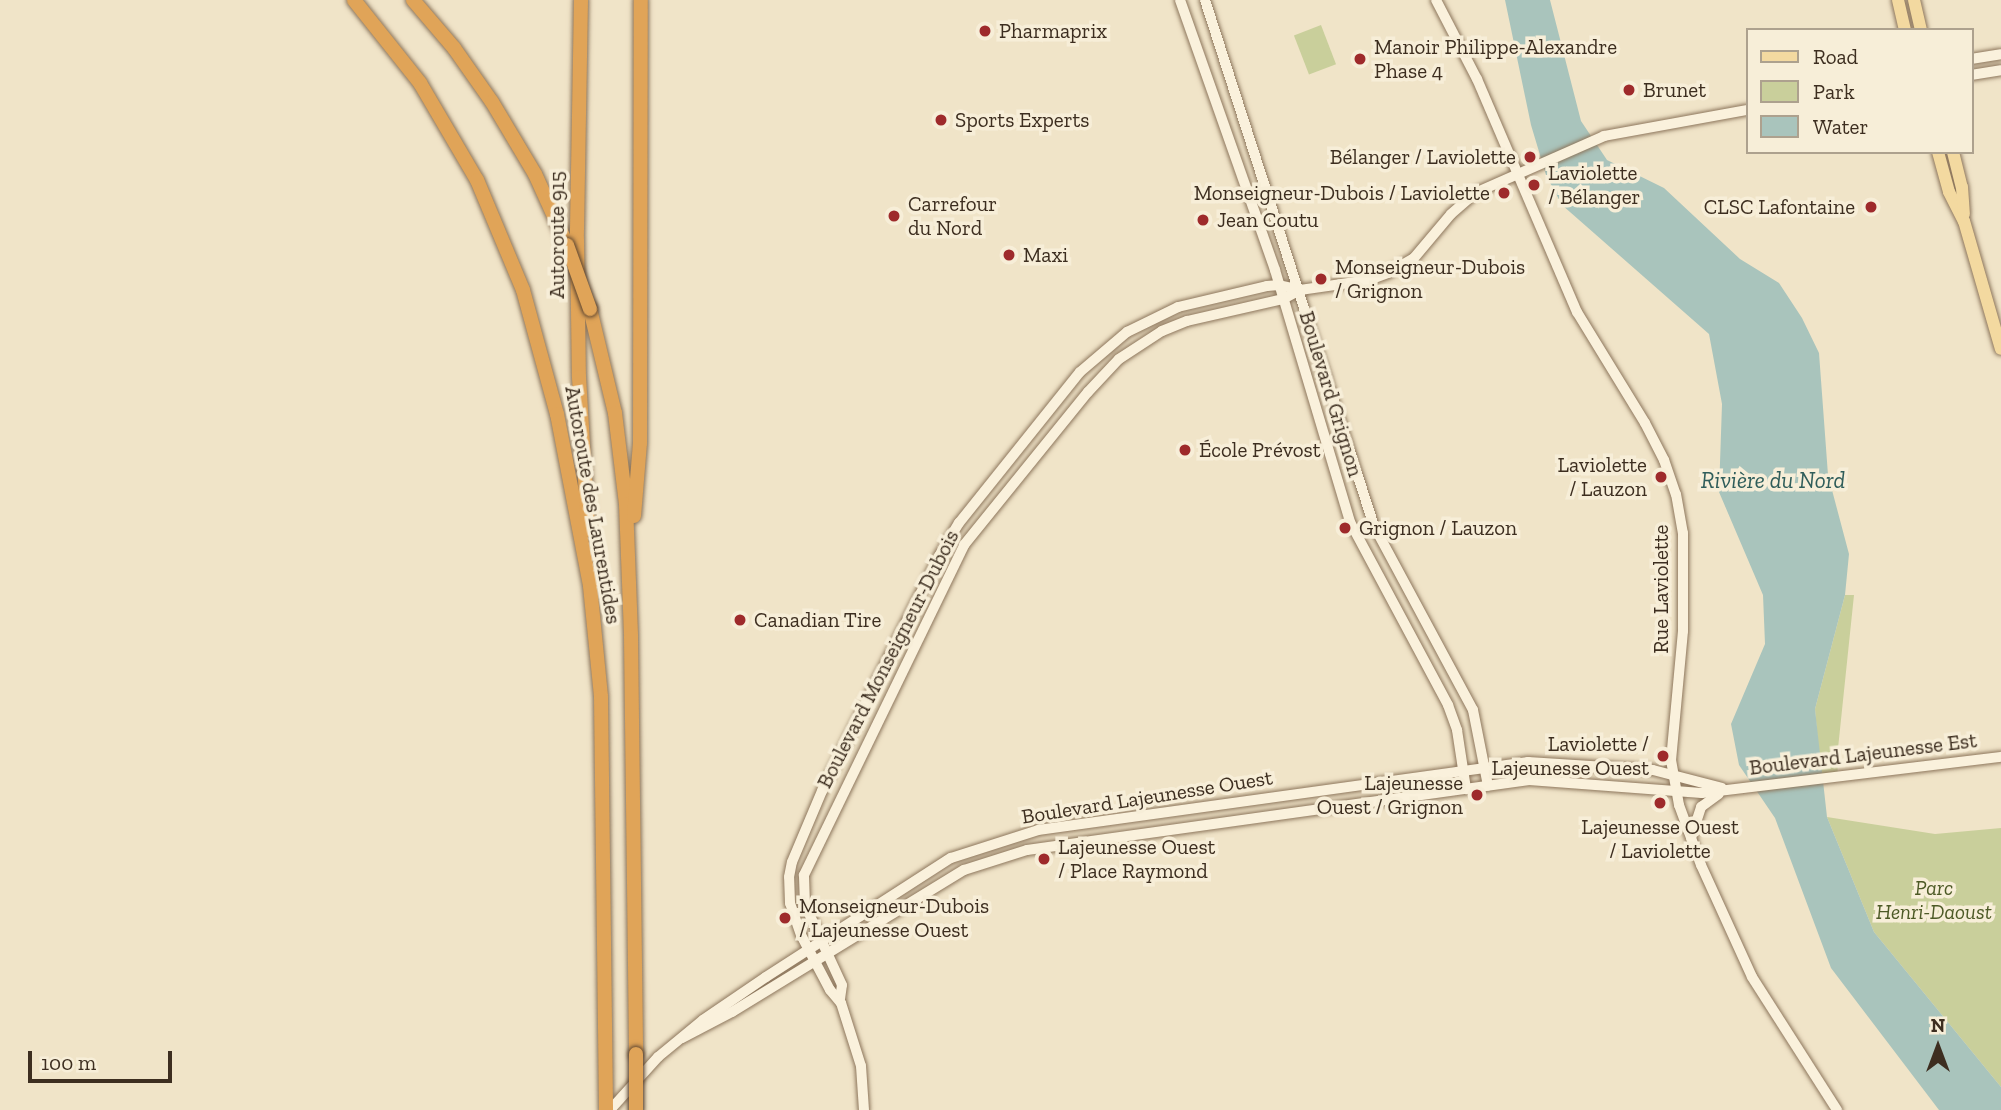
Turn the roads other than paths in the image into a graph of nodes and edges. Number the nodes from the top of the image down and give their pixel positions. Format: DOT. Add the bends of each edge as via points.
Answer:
graph roads {
  1 [pos="354,0"];
  2 [pos="413,0"];
  3 [pos="581,0"];
  4 [pos="641,0"];
  5 [pos="1180,0"];
  6 [pos="1205,0"];
  7 [pos="1436,0"];
  8 [pos="1898,0"];
  9 [pos="1914,0"];
  10 [pos="1905,28"];
  11 [pos="1921,28"];
  12 [pos="2001,54"];
  13 [pos="1973,59"];
  14 [pos="2001,70"];
  15 [pos="1973,75"];
  16 [pos="1745,110"];
  17 [pos="1939,154"];
  18 [pos="1954,154"];
  19 [pos="1517,173"];
  20 [pos="1964,221"];
  21 [pos="1279,285"];
  22 [pos="1300,290"];
  23 [pos="1283,299"];
  24 [pos="2001,349"];
  25 [pos="629,573"];
  26 [pos="590,586"];
  27 [pos="2001,757"];
  28 [pos="1485,767"];
  29 [pos="1463,770"];
  30 [pos="1673,775"];
  31 [pos="1488,786"];
  32 [pos="1466,789"];
  33 [pos="1675,790"];
  34 [pos="1730,790"];
  35 [pos="1691,838"];
  36 [pos="821,942"];
  37 [pos="809,950"];
  38 [pos="827,954"];
  39 [pos="815,962"];
  40 [pos="840,999"];
  41 [pos="682,1038"];
  42 [pos="608,1110"];
  43 [pos="636,1110"];
  44 [pos="864,1110"];
  45 [pos="1837,1110"];
  1 -- 26 [label="highway, Autoroute des Laurentides" via="410,69 451,132 512,260 557,414"];
  2 -- 25 [label="highway, Autoroute des Laurentides, bridge" via="492,102 535,174 567,245 590,309 621,447"];
  3 -- 26 [label="highway, Autoroute 915" via="577,239"];
  4 -- 25 [label="highway" via="640,443"];
  5 -- 21 [label="street, Boulevard Grignon"];
  6 -- 22 [label="street, Boulevard Grignon"];
  7 -- 19 [label="street, Rue Laviolette" via="1477,79"];
  8 -- 10 [label="main road"];
  9 -- 11 [label="main road"];
  12 -- 13 [label="street"];
  14 -- 15 [label="street"];
  16 -- 19 [label="street, Boulevard Monseigneur-Dubois" via="1604,136"];
  17 -- 20 [label="main road" via="1949,192"];
  18 -- 20 [label="main road"];
  19 -- 22 [label="street, Boulevard Monseigneur-Dubois" via="1463,202 1401,266 1369,280"];
  19 -- 30 [label="street, Rue Laviolette" via="1577,312 1645,423 1676,494 1685,592 1672,729"];
  20 -- 24 [label="main road"];
  21 -- 22 [label="street, Boulevard Monseigneur-Dubois"];
  21 -- 23 [label="street, Boulevard Grignon"];
  21 -- 37 [label="street, Boulevard Monseigneur-Dubois" via="1178,307 1145,321 1109,345 1080,372 959,523 822,791 792,862 790,903"];
  22 -- 23 [label="street, Boulevard Monseigneur-Dubois"];
  22 -- 28 [label="street, Boulevard Grignon" via="1374,526 1464,688 1479,726"];
  23 -- 29 [label="street, Boulevard Grignon" via="1350,522 1448,705"];
  23 -- 36 [label="street, Boulevard Monseigneur-Dubois" via="1187,321 1119,359 977,526 949,573 809,861 803,894"];
  25 -- 43 [label="highway, Autoroute des Laurentides, bridge"];
  26 -- 42 [label="highway, Autoroute des Laurentides" via="603,729"];
  27 -- 34 [label="street, Boulevard Lajeunesse Est"];
  28 -- 29 [label="street, Boulevard Lajeunesse Ouest"];
  28 -- 30 [label="street, Boulevard Lajeunesse Ouest" via="1540,762"];
  28 -- 31 [label="street, Boulevard Grignon"];
  29 -- 32 [label="street, Boulevard Grignon"];
  29 -- 36 [label="street, Boulevard Lajeunesse Ouest" via="1038,830 951,858"];
  30 -- 33 [label="street, Rue Laviolette"];
  30 -- 34 [label="street, Boulevard Lajeunesse Est"];
  31 -- 32 [label="street, Boulevard Lajeunesse Ouest"];
  31 -- 33 [label="street, Boulevard Lajeunesse Ouest" via="1546,780"];
  32 -- 38 [label="street, Boulevard Lajeunesse Ouest" via="1027,850 964,870"];
  33 -- 34 [label="street, Boulevard Lajeunesse Est"];
  33 -- 35 [label="street, Rue Laviolette"];
  34 -- 35 [label="street" via="1701,807"];
  35 -- 45 [label="street, Rue Laviolette" via="1752,977"];
  36 -- 37 [label="street, Boulevard Lajeunesse Ouest"];
  36 -- 38 [label="street, Boulevard Monseigneur-Dubois"];
  37 -- 39 [label="street, Boulevard Monseigneur-Dubois"];
  37 -- 41 [label="street, Boulevard Lajeunesse Ouest" via="726,1003"];
  38 -- 39 [label="street, Boulevard Lajeunesse Ouest"];
  38 -- 40 [label="street, Boulevard Monseigneur-Dubois" via="842,985"];
  39 -- 40 [label="street, Boulevard Monseigneur-Dubois"];
  39 -- 41 [label="street, Boulevard Lajeunesse Ouest"];
  40 -- 44 [label="street, Boulevard Monseigneur-Dubois" via="861,1066"];
  41 -- 42 [label="street, Boulevard Lajeunesse Ouest"];
}
